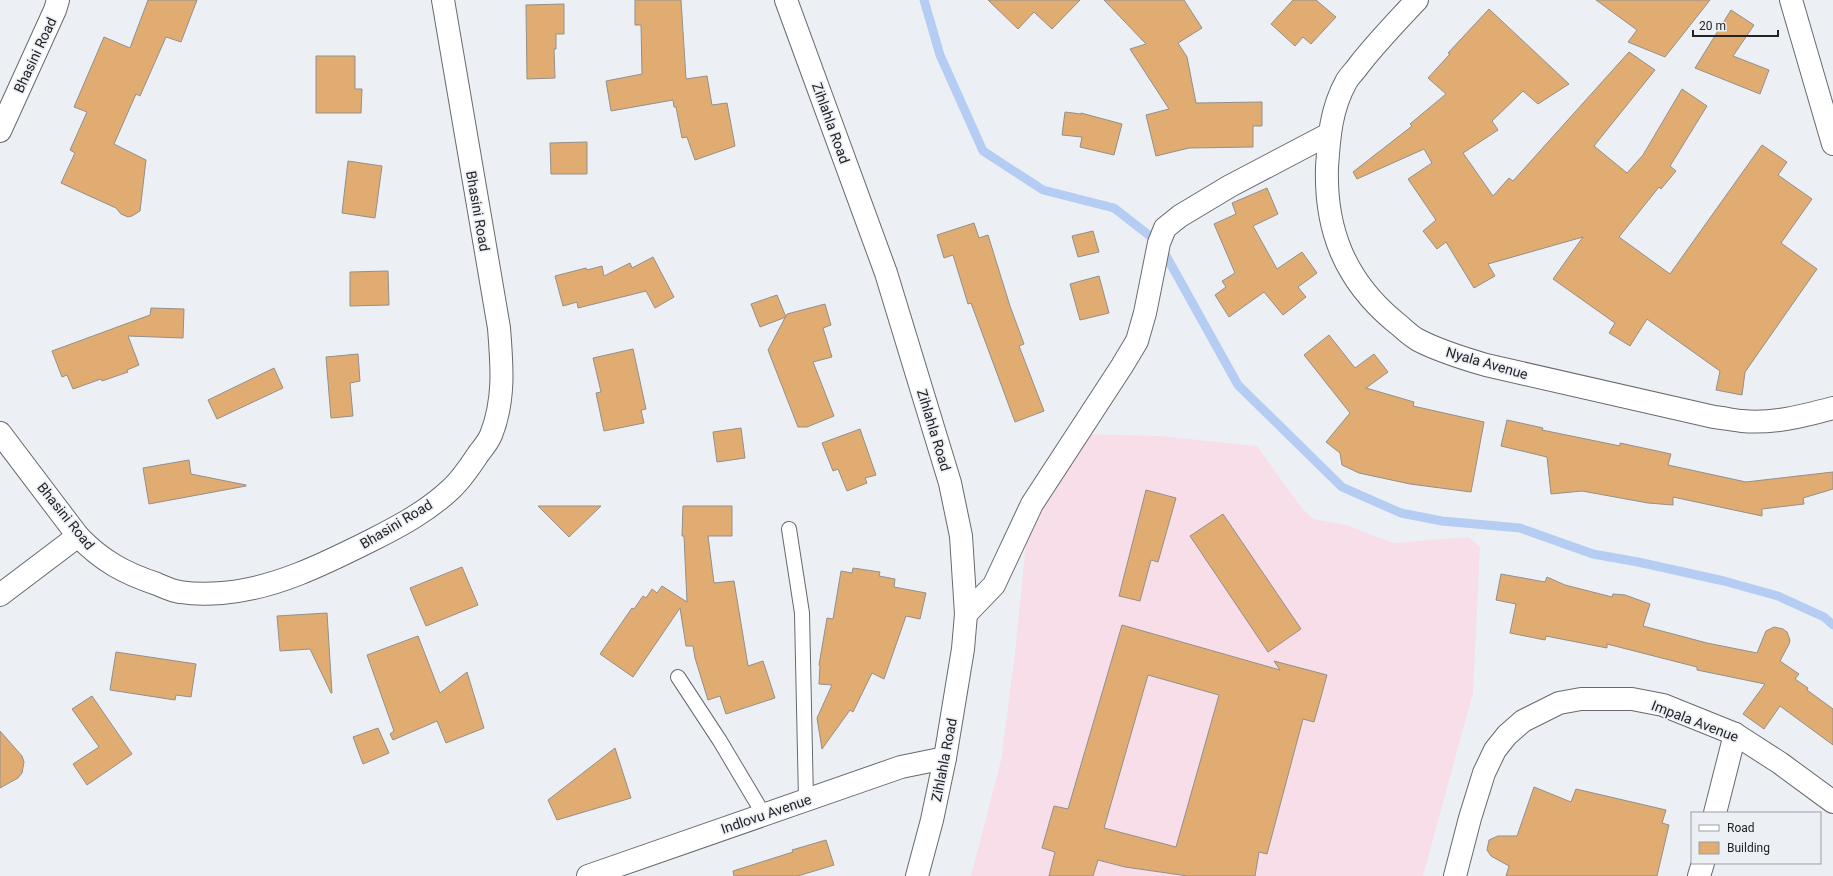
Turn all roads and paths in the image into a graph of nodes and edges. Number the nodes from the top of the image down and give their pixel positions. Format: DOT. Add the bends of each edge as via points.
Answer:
graph roads {
  1 [pos="58,0"];
  2 [pos="443,0"];
  3 [pos="786,0"];
  4 [pos="1417,0"];
  5 [pos="1791,0"];
  6 [pos="0,131"];
  7 [pos="1329,134"];
  8 [pos="1833,144"];
  9 [pos="1833,408"];
  10 [pos="0,433"];
  11 [pos="789,529"];
  12 [pos="78,536"];
  13 [pos="0,595"];
  14 [pos="966,614"];
  15 [pos="678,677"];
  16 [pos="1735,734"];
  17 [pos="945,758"];
  18 [pos="806,800"];
  19 [pos="1833,802"];
  20 [pos="1715,812"];
  21 [pos="764,815"];
  22 [pos="1703,864"];
  23 [pos="588,876"];
  24 [pos="917,876"];
  25 [pos="1455,876"];
  26 [pos="1699,876"];
  1 -- 6 [label="street, Bhasini Road"];
  2 -- 12 [label="street, Bhasini Road" via="499,328 503,367 500,405 490,436 471,465 451,489 417,515 343,555 296,575 255,588 222,593 178,592 132,576 112,565 92,551"];
  3 -- 14 [label="street, Zihlahla Road" via="886,274 950,483 961,536"];
  4 -- 7 [label="street, Nyala Avenue" via="1371,49 1346,82 1331,120"];
  5 -- 8 [label="street"];
  7 -- 9 [label="street, Nyala Avenue" via="1327,180 1330,214 1338,244 1349,270 1385,313 1416,339 1450,354 1486,365 1714,417 1742,421 1771,421"];
  7 -- 14 [label="street" via="1230,186 1186,212 1165,228 1159,243 1137,341 1032,504 994,585"];
  10 -- 12 [label="street, Bhasini Road"];
  11 -- 18 [label="lane" via="802,613"];
  12 -- 13 [label="street"];
  14 -- 17 [label="street, Zihlahla Road" via="956,699"];
  15 -- 21 [label="lane"];
  16 -- 19 [label="street, Impala Avenue"];
  16 -- 20 [label="street"];
  16 -- 25 [label="street, Impala Avenue" via="1663,705 1632,699 1581,699 1559,703 1540,712 1512,730 1495,750 1482,780"];
  17 -- 18 [label="street, Indlovu Avenue" via="902,767"];
  17 -- 24 [label="street, Zihlahla Road"];
  18 -- 21 [label="street, Indlovu Avenue"];
  21 -- 23 [label="street, Indlovu Avenue"];
  22 -- 26 [label="street"];
}
